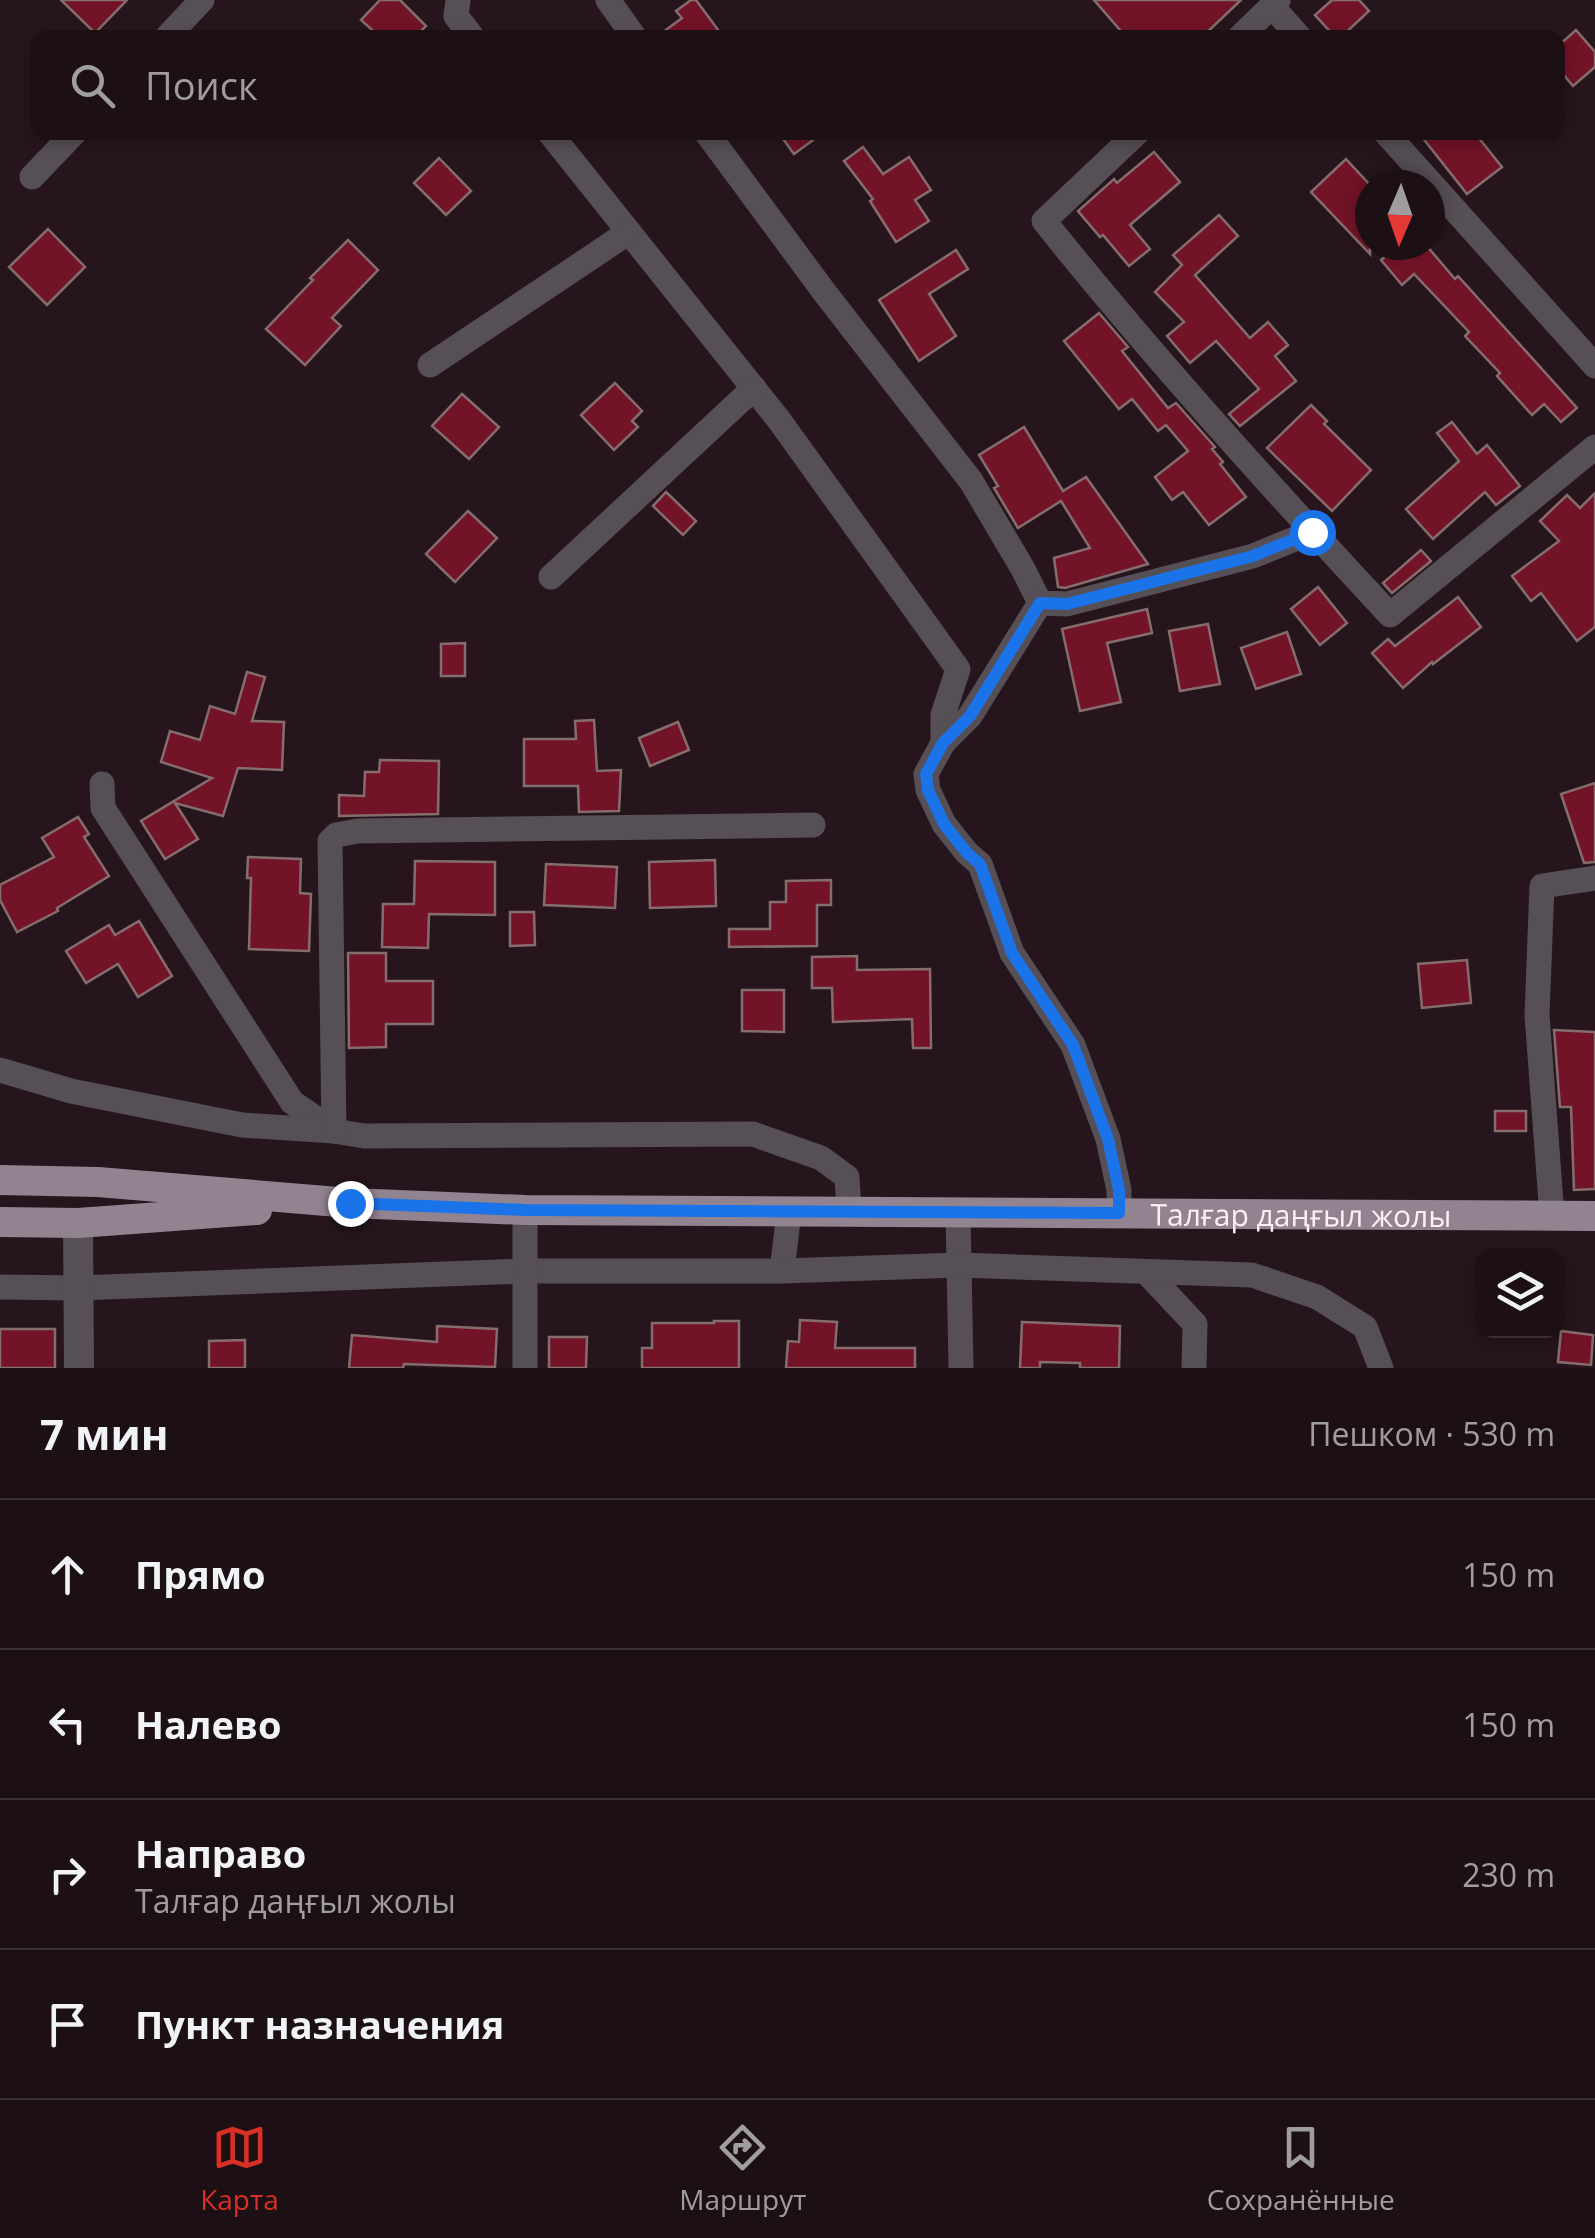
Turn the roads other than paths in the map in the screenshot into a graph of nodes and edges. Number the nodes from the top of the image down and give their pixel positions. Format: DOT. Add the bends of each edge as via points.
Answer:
graph roads {
  1 [pos="202,0"];
  2 [pos="458,0"];
  3 [pos="608,0"];
  4 [pos="1275,3"];
  5 [pos="174,30"];
  6 [pos="467,30"];
  7 [pos="630,30"];
  8 [pos="1247,30"];
  9 [pos="1294,30"];
  10 [pos="68,140"];
  11 [pos="555,140"];
  12 [pos="712,140"];
  13 [pos="1130,140"];
  14 [pos="1392,140"];
  15 [pos="32,178"];
  16 [pos="629,232"];
  17 [pos="430,365"];
  18 [pos="1595,366"];
  19 [pos="754,388"];
  20 [pos="1595,447"];
  21 [pos="1312,532"];
  22 [pos="551,578"];
  23 [pos="1040,603"];
  24 [pos="943,743"];
  25 [pos="102,784"];
  26 [pos="814,825"];
  27 [pos="1595,878"];
  28 [pos="0,1070"];
  29 [pos="334,1131"];
  30 [pos="0,1180"];
  31 [pos="350,1203"];
  32 [pos="525,1210"];
  33 [pos="789,1212"];
  34 [pos="849,1212"];
  35 [pos="958,1212"];
  36 [pos="1119,1213"];
  37 [pos="1552,1216"];
  38 [pos="1595,1216"];
  39 [pos="0,1222"];
  40 [pos="78,1223"];
  41 [pos="959,1264"];
  42 [pos="782,1271"];
  43 [pos="524,1272"];
  44 [pos="1148,1273"];
  45 [pos="0,1287"];
  46 [pos="79,1288"];
  47 [pos="79,1368"];
  48 [pos="524,1368"];
  49 [pos="961,1368"];
  50 [pos="1194,1368"];
  51 [pos="1381,1368"];
  1 -- 5 [label="street"];
  2 -- 6 [label="street" via="456,16"];
  3 -- 7 [label="street"];
  4 -- 8 [label="street"];
  4 -- 9 [label="street"];
  10 -- 15 [label="street"];
  11 -- 16 [label="street"];
  12 -- 23 [label="street" via="971,482"];
  13 -- 21 [label="street" via="1044,221"];
  14 -- 18 [label="street"];
  16 -- 17 [label="street"];
  16 -- 19 [label="street"];
  19 -- 22 [label="street"];
  19 -- 24 [label="street" via="958,669 943,715"];
  20 -- 21 [label="street" via="1390,614"];
  21 -- 23 [label="street" via="1253,556 1067,604"];
  23 -- 24 [label="street" via="970,716"];
  24 -- 36 [label="street" via="926,774 928,790 944,824 980,864 1012,953 1073,1045 1108,1139"];
  25 -- 29 [label="street" via="103,808 282,1088"];
  26 -- 29 [label="street" via="336,835 330,841"];
  27 -- 37 [label="street" via="1542,886 1538,1016"];
  28 -- 29 [label="street" via="242,1125"];
  29 -- 34 [label="street" via="753,1134 821,1158 847,1177"];
  30 -- 31 [label="main road, Талғар даңғыл жолы"];
  31 -- 32 [label="main road, Талғар даңғыл жолы"];
  31 -- 40 [label="main road, Талғар даңғыл жолы"];
  32 -- 33 [label="main road, Талғар даңғыл жолы"];
  32 -- 43 [label="street"];
  33 -- 34 [label="main road, Талғар даңғыл жолы"];
  33 -- 42 [label="street"];
  34 -- 35 [label="main road, Талғар даңғыл жолы"];
  35 -- 36 [label="main road, Талғар даңғыл жолы"];
  35 -- 41 [label="street"];
  36 -- 37 [label="main road, Талғар даңғыл жолы"];
  37 -- 38 [label="main road, Талғар даңғыл жолы"];
  39 -- 40 [label="main road, Талғар даңғыл жолы"];
  40 -- 46 [label="street"];
  41 -- 42 [label="street"];
  41 -- 44 [label="street"];
  41 -- 49 [label="street"];
  42 -- 43 [label="street"];
  43 -- 46 [label="street"];
  43 -- 48 [label="street"];
  44 -- 50 [label="street" via="1195,1324"];
  44 -- 51 [label="street" via="1252,1275 1317,1297 1364,1327"];
  45 -- 46 [label="street"];
  46 -- 47 [label="street"];
}
